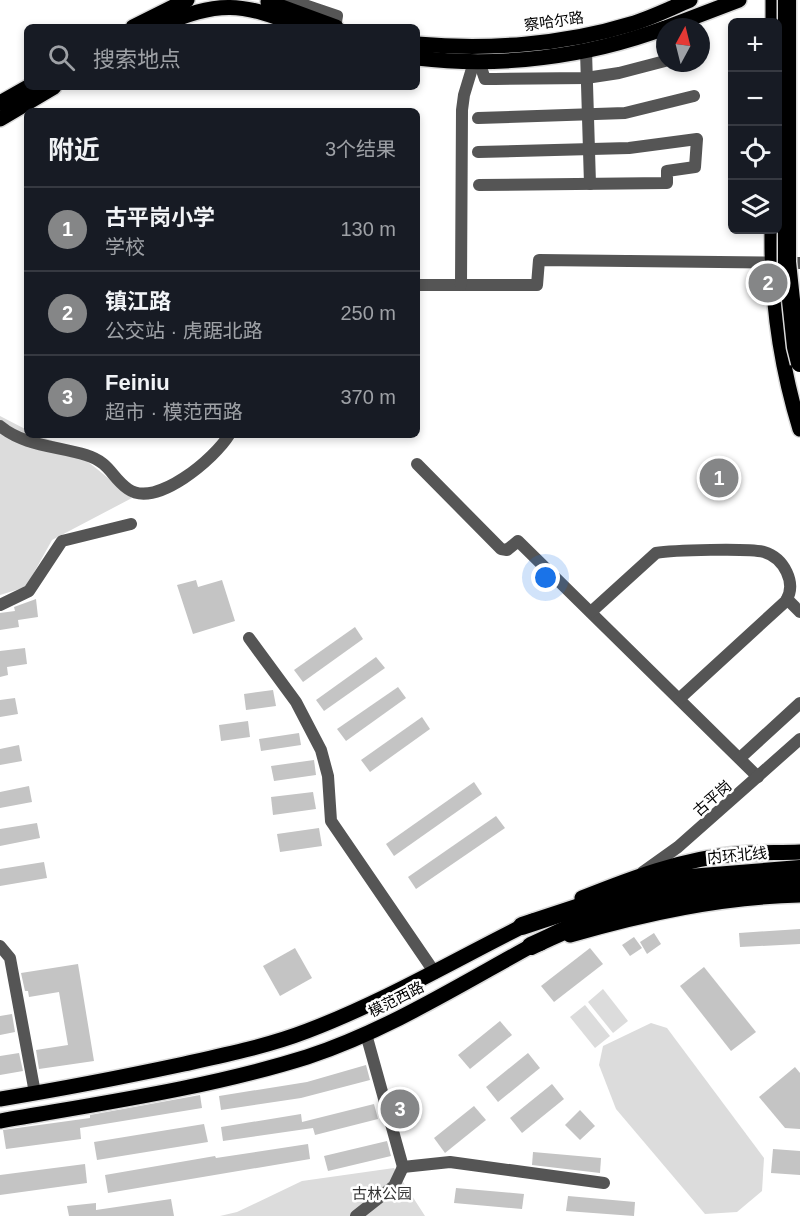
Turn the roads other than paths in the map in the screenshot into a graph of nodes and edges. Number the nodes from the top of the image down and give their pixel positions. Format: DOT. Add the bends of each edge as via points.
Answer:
graph roads {
  1 [pos="187,0"];
  2 [pos="261,0"];
  3 [pos="290,0"];
  4 [pos="690,0"];
  5 [pos="739,0"];
  6 [pos="773,0"];
  7 [pos="787,0"];
  8 [pos="690,18"];
  9 [pos="773,18"];
  10 [pos="139,24"];
  11 [pos="163,24"];
  12 [pos="296,24"];
  13 [pos="327,24"];
  14 [pos="336,24"];
  15 [pos="656,31"];
  16 [pos="420,44"];
  17 [pos="586,51"];
  18 [pos="420,58"];
  19 [pos="476,62"];
  20 [pos="656,63"];
  21 [pos="586,78"];
  22 [pos="24,89"];
  23 [pos="49,90"];
  24 [pos="693,96"];
  25 [pos="0,103"];
  26 [pos="588,114"];
  27 [pos="478,118"];
  28 [pos="0,119"];
  29 [pos="588,148"];
  30 [pos="478,152"];
  31 [pos="590,184"];
  32 [pos="479,185"];
  33 [pos="772,234"];
  34 [pos="772,262"];
  35 [pos="800,263"];
  36 [pos="420,285"];
  37 [pos="461,285"];
  38 [pos="800,363"];
  39 [pos="0,426"];
  40 [pos="800,429"];
  41 [pos="227,438"];
  42 [pos="417,464"];
  43 [pos="131,524"];
  44 [pos="787,599"];
  45 [pos="0,605"];
  46 [pos="591,612"];
  47 [pos="800,612"];
  48 [pos="249,638"];
  49 [pos="679,699"];
  50 [pos="800,702"];
  51 [pos="800,739"];
  52 [pos="740,758"];
  53 [pos="758,777"];
  54 [pos="800,852"];
  55 [pos="800,869"];
  56 [pos="639,874"];
  57 [pos="800,882"];
  58 [pos="800,895"];
  59 [pos="522,926"];
  60 [pos="0,946"];
  61 [pos="531,946"];
  62 [pos="435,973"];
  63 [pos="366,1034"];
  64 [pos="35,1093"];
  65 [pos="0,1099"];
  66 [pos="0,1121"];
  67 [pos="403,1167"];
  68 [pos="603,1183"];
  69 [pos="356,1216"];
  1 -- 10 [label="main road"];
  2 -- 13 [label="main road"];
  3 -- 14 [label="street" via="337,16"];
  4 -- 16 [label="main road, 察哈尔路" via="632,24 587,35 500,45"];
  5 -- 8 [label="main road"];
  6 -- 9 [label="main road"];
  7 -- 38 [label="highway, bridge" via="788,262"];
  11 -- 12 [label="main road" via="196,8 227,5 256,8"];
  15 -- 17 [label="main road"];
  17 -- 19 [label="main road"];
  17 -- 21 [label="street"];
  18 -- 19 [label="main road"];
  19 -- 21 [label="street" via="485,79"];
  19 -- 37 [label="street" via="462,110"];
  20 -- 21 [label="street"];
  21 -- 26 [label="street"];
  22 -- 25 [label="main road"];
  23 -- 28 [label="main road"];
  24 -- 26 [label="street" via="626,112"];
  26 -- 27 [label="street"];
  26 -- 29 [label="street"];
  29 -- 30 [label="street"];
  29 -- 31 [label="street"];
  29 -- 31 [label="street" via="629,148 697,139 695,167 667,171 667,183"];
  31 -- 32 [label="street"];
  33 -- 34 [label="main road"];
  34 -- 35 [label="street"];
  34 -- 37 [label="street" via="539,260 537,285"];
  34 -- 40 [label="main road" via="786,382"];
  36 -- 37 [label="street"];
  39 -- 41 [label="street" via="12,436 107,464 129,490 144,494 157,492 191,473 220,450"];
  42 -- 46 [label="street" via="501,549 507,550 518,542"];
  43 -- 45 [label="street" via="62,541 29,591"];
  44 -- 46 [label="street" via="791,593 788,574 770,554 666,551 649,556"];
  44 -- 47 [label="street"];
  44 -- 49 [label="street"];
  46 -- 49 [label="street"];
  48 -- 62 [label="street" via="296,702 321,750 328,776 331,821"];
  49 -- 52 [label="street"];
  50 -- 52 [label="street"];
  51 -- 53 [label="street, 古平岗"];
  52 -- 53 [label="street"];
  53 -- 56 [label="street, 古平岗" via="678,847"];
  54 -- 56 [label="main road, 模范西路" via="736,854"];
  55 -- 59 [label="highway, 内环北线" via="677,879 643,886"];
  56 -- 59 [label="main road, 模范西路"];
  57 -- 61 [label="highway, 内环北线" via="705,889 651,899 598,916"];
  58 -- 61 [label="main road, 模范西路" via="689,905"];
  59 -- 62 [label="main road, 模范西路"];
  60 -- 64 [label="street" via="10,958"];
  61 -- 63 [label="main road, 模范西路"];
  62 -- 64 [label="main road, 模范西路" via="359,1011 253,1048"];
  63 -- 66 [label="main road, 模范西路" via="244,1075"];
  63 -- 67 [label="street"];
  64 -- 65 [label="main road, 模范西路"];
  67 -- 68 [label="street" via="450,1162"];
  67 -- 69 [label="street" via="394,1186"];
}
